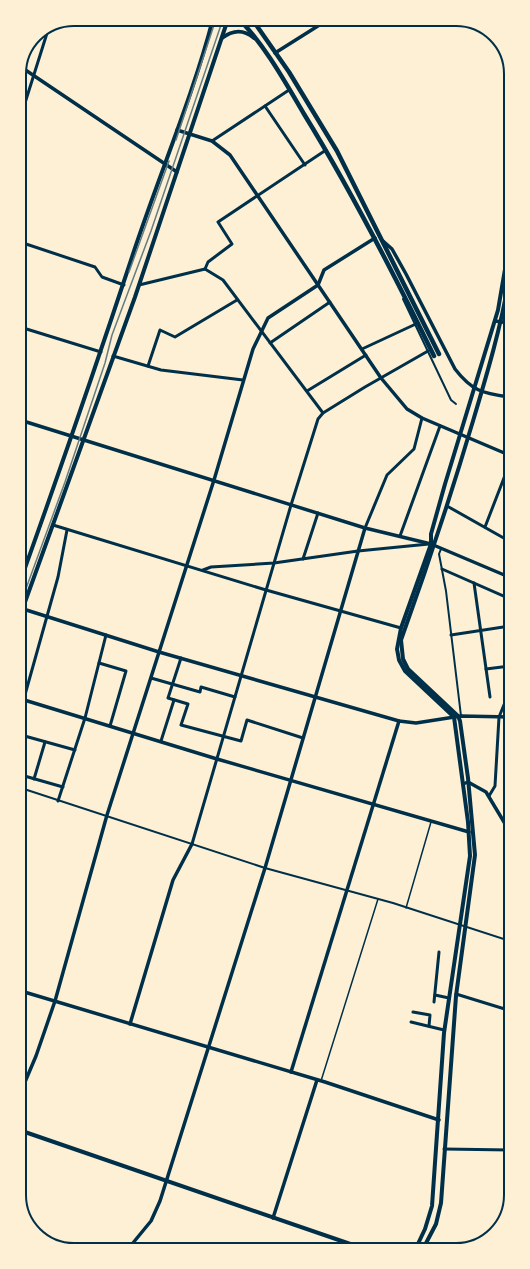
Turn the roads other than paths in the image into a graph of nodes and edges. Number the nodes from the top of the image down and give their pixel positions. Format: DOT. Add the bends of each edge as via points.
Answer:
graph roads {
  1 [pos="210,26"];
  2 [pos="226,26"];
  3 [pos="245,26"];
  4 [pos="257,26"];
  5 [pos="318,26"];
  6 [pos="47,35"];
  7 [pos="222,38"];
  8 [pos="258,41"];
  9 [pos="275,53"];
  10 [pos="26,70"];
  11 [pos="34,75"];
  12 [pos="290,90"];
  13 [pos="26,100"];
  14 [pos="265,106"];
  15 [pos="177,130"];
  16 [pos="189,134"];
  17 [pos="212,141"];
  18 [pos="326,150"];
  19 [pos="165,165"];
  20 [pos="305,165"];
  21 [pos="177,172"];
  22 [pos="258,196"];
  23 [pos="377,238"];
  24 [pos="26,244"];
  25 [pos="205,269"];
  26 [pos="504,273"];
  27 [pos="124,285"];
  28 [pos="318,285"];
  29 [pos="139,286"];
  30 [pos="237,300"];
  31 [pos="330,302"];
  32 [pos="504,310"];
  33 [pos="495,321"];
  34 [pos="502,322"];
  35 [pos="417,324"];
  36 [pos="26,329"];
  37 [pos="262,332"];
  38 [pos="270,343"];
  39 [pos="362,349"];
  40 [pos="428,351"];
  41 [pos="101,352"];
  42 [pos="366,355"];
  43 [pos="113,356"];
  44 [pos="148,366"];
  45 [pos="381,378"];
  46 [pos="243,380"];
  47 [pos="474,388"];
  48 [pos="307,392"];
  49 [pos="481,393"];
  50 [pos="504,396"];
  51 [pos="456,404"];
  52 [pos="323,413"];
  53 [pos="422,418"];
  54 [pos="26,422"];
  55 [pos="440,426"];
  56 [pos="460,434"];
  57 [pos="72,436"];
  58 [pos="83,439"];
  59 [pos="468,439"];
  60 [pos="504,453"];
  61 [pos="504,479"];
  62 [pos="214,480"];
  63 [pos="291,505"];
  64 [pos="447,506"];
  65 [pos="318,513"];
  66 [pos="53,525"];
  67 [pos="485,527"];
  68 [pos="365,528"];
  69 [pos="67,530"];
  70 [pos="400,536"];
  71 [pos="504,538"];
  72 [pos="433,545"];
  73 [pos="442,548"];
  74 [pos="358,551"];
  75 [pos="304,559"];
  76 [pos="274,563"];
  77 [pos="26,565"];
  78 [pos="187,566"];
  79 [pos="442,569"];
  80 [pos="202,570"];
  81 [pos="504,574"];
  82 [pos="474,583"];
  83 [pos="266,590"];
  84 [pos="26,597"];
  85 [pos="504,597"];
  86 [pos="26,609"];
  87 [pos="341,611"];
  88 [pos="46,616"];
  89 [pos="400,628"];
  90 [pos="504,628"];
  91 [pos="481,630"];
  92 [pos="106,635"];
  93 [pos="451,635"];
  94 [pos="159,652"];
  95 [pos="180,658"];
  96 [pos="99,663"];
  97 [pos="504,667"];
  98 [pos="486,669"];
  99 [pos="241,675"];
  100 [pos="151,678"];
  101 [pos="26,685"];
  102 [pos="172,685"];
  103 [pos="235,697"];
  104 [pos="490,697"];
  105 [pos="315,698"];
  106 [pos="26,700"];
  107 [pos="174,700"];
  108 [pos="504,705"];
  109 [pos="458,716"];
  110 [pos="499,717"];
  111 [pos="504,717"];
  112 [pos="85,718"];
  113 [pos="399,721"];
  114 [pos="110,726"];
  115 [pos="134,733"];
  116 [pos="26,736"];
  117 [pos="223,737"];
  118 [pos="303,738"];
  119 [pos="45,742"];
  120 [pos="161,742"];
  121 [pos="75,750"];
  122 [pos="217,759"];
  123 [pos="26,777"];
  124 [pos="34,779"];
  125 [pos="290,781"];
  126 [pos="468,782"];
  127 [pos="463,784"];
  128 [pos="63,787"];
  129 [pos="26,790"];
  130 [pos="489,796"];
  131 [pos="58,800"];
  132 [pos="373,805"];
  133 [pos="107,815"];
  134 [pos="431,822"];
  135 [pos="504,822"];
  136 [pos="469,832"];
  137 [pos="192,844"];
  138 [pos="264,868"];
  139 [pos="348,891"];
  140 [pos="378,899"];
  141 [pos="406,908"];
  142 [pos="462,926"];
  143 [pos="504,939"];
  144 [pos="439,952"];
  145 [pos="26,993"];
  146 [pos="456,994"];
  147 [pos="435,995"];
  148 [pos="449,998"];
  149 [pos="55,1002"];
  150 [pos="434,1002"];
  151 [pos="504,1009"];
  152 [pos="413,1012"];
  153 [pos="411,1022"];
  154 [pos="130,1024"];
  155 [pos="429,1026"];
  156 [pos="444,1030"];
  157 [pos="208,1047"];
  158 [pos="291,1072"];
  159 [pos="26,1080"];
  160 [pos="319,1080"];
  161 [pos="439,1120"];
  162 [pos="26,1132"];
  163 [pos="444,1149"];
  164 [pos="504,1150"];
  165 [pos="166,1181"];
  166 [pos="272,1218"];
  167 [pos="134,1243"];
  168 [pos="347,1243"];
  169 [pos="418,1243"];
  170 [pos="426,1243"];
  1 -- 15 [label="main road"];
  2 -- 7 [label="main road"];
  3 -- 8 [label="main road"];
  4 -- 9 [label="main road"];
  5 -- 9 [label="street"];
  6 -- 11 [label="street"];
  7 -- 8 [label="main road" via="241,31"];
  7 -- 16 [label="main road"];
  8 -- 12 [label="main road"];
  9 -- 23 [label="main road" via="337,152"];
  10 -- 11 [label="street"];
  11 -- 13 [label="street"];
  11 -- 19 [label="street"];
  12 -- 14 [label="street"];
  12 -- 18 [label="main road"];
  14 -- 17 [label="street"];
  14 -- 20 [label="street"];
  15 -- 16 [label="street"];
  15 -- 19 [label="main road"];
  16 -- 17 [label="street"];
  16 -- 21 [label="main road"];
  17 -- 22 [label="street" via="230,155"];
  18 -- 20 [label="street"];
  18 -- 23 [label="main road"];
  19 -- 21 [label="street"];
  19 -- 27 [label="main road"];
  20 -- 22 [label="street"];
  21 -- 29 [label="main road"];
  22 -- 25 [label="street" via="218,222 232,244 208,262"];
  22 -- 28 [label="street"];
  23 -- 28 [label="street" via="324,270"];
  23 -- 35 [label="main road" via="377,243"];
  23 -- 35 [label="main road" via="436,355"];
  23 -- 47 [label="street" via="392,249 455,369 463,380"];
  24 -- 27 [label="street" via="95,267 102,277"];
  25 -- 29 [label="street"];
  25 -- 30 [label="street" via="223,280"];
  26 -- 33 [label="main road"];
  27 -- 41 [label="main road"];
  28 -- 31 [label="street"];
  28 -- 37 [label="street" via="268,318"];
  29 -- 43 [label="main road"];
  30 -- 37 [label="street"];
  30 -- 44 [label="street" via="175,336 160,330"];
  31 -- 38 [label="street"];
  31 -- 39 [label="street"];
  32 -- 34 [label="main road"];
  33 -- 34 [label="street"];
  33 -- 47 [label="main road"];
  34 -- 49 [label="main road"];
  35 -- 39 [label="street"];
  35 -- 40 [label="street"];
  36 -- 41 [label="street"];
  37 -- 38 [label="street"];
  37 -- 46 [label="street" via="253,349"];
  38 -- 48 [label="street"];
  39 -- 42 [label="street"];
  40 -- 45 [label="street"];
  40 -- 51 [label="street" via="451,400"];
  41 -- 57 [label="main road"];
  42 -- 45 [label="street"];
  42 -- 48 [label="street"];
  43 -- 44 [label="street"];
  43 -- 58 [label="main road"];
  44 -- 46 [label="street" via="161,370"];
  45 -- 52 [label="street"];
  45 -- 53 [label="street" via="407,409"];
  46 -- 62 [label="street"];
  47 -- 49 [label="street"];
  47 -- 56 [label="main road"];
  48 -- 52 [label="street"];
  49 -- 50 [label="street"];
  49 -- 59 [label="main road"];
  52 -- 63 [label="street" via="318,419"];
  53 -- 55 [label="street"];
  53 -- 68 [label="street" via="414,449 387,476"];
  54 -- 57 [label="street"];
  55 -- 56 [label="street"];
  55 -- 70 [label="street"];
  56 -- 59 [label="street"];
  56 -- 72 [label="main road" via="431,534"];
  57 -- 58 [label="street"];
  57 -- 77 [label="main road"];
  58 -- 62 [label="street"];
  58 -- 66 [label="main road"];
  59 -- 60 [label="street"];
  59 -- 64 [label="main road"];
  61 -- 67 [label="street"];
  62 -- 63 [label="street"];
  62 -- 78 [label="street"];
  63 -- 65 [label="street"];
  63 -- 76 [label="street"];
  64 -- 67 [label="street"];
  64 -- 72 [label="main road"];
  65 -- 68 [label="street"];
  65 -- 75 [label="street"];
  66 -- 69 [label="street"];
  66 -- 84 [label="main road"];
  67 -- 71 [label="street"];
  68 -- 70 [label="street"];
  68 -- 74 [label="street"];
  69 -- 78 [label="street"];
  69 -- 88 [label="street" via="58,577"];
  70 -- 72 [label="street"];
  72 -- 73 [label="street"];
  72 -- 74 [label="street"];
  72 -- 89 [label="main road"];
  72 -- 109 [label="main road" via="401,640 403,659 408,669"];
  73 -- 79 [label="street" via="439,554"];
  73 -- 81 [label="street"];
  74 -- 75 [label="street"];
  74 -- 87 [label="street"];
  75 -- 76 [label="street"];
  76 -- 80 [label="street" via="211,567"];
  76 -- 83 [label="street"];
  78 -- 80 [label="street"];
  78 -- 94 [label="street"];
  79 -- 82 [label="street"];
  79 -- 109 [label="street"];
  80 -- 83 [label="street"];
  82 -- 85 [label="street"];
  82 -- 91 [label="street"];
  83 -- 87 [label="street"];
  83 -- 99 [label="street"];
  86 -- 88 [label="street"];
  87 -- 89 [label="street"];
  87 -- 105 [label="street"];
  88 -- 92 [label="street"];
  88 -- 101 [label="street"];
  89 -- 109 [label="main road" via="397,649 399,660 405,670"];
  90 -- 91 [label="street"];
  91 -- 93 [label="street"];
  91 -- 98 [label="street"];
  92 -- 94 [label="street"];
  92 -- 96 [label="street"];
  94 -- 95 [label="street"];
  94 -- 100 [label="street"];
  95 -- 99 [label="street"];
  95 -- 102 [label="street"];
  96 -- 112 [label="street"];
  96 -- 114 [label="street" via="126,671"];
  97 -- 98 [label="street"];
  98 -- 104 [label="street"];
  99 -- 103 [label="street"];
  99 -- 105 [label="street"];
  100 -- 102 [label="street"];
  100 -- 115 [label="street"];
  102 -- 103 [label="street" via="200,692 201,687"];
  102 -- 107 [label="street" via="168,698"];
  103 -- 117 [label="street"];
  105 -- 113 [label="street"];
  105 -- 118 [label="street"];
  106 -- 112 [label="street"];
  107 -- 117 [label="street" via="188,704 181,725"];
  107 -- 120 [label="street"];
  108 -- 110 [label="street"];
  109 -- 110 [label="street"];
  109 -- 113 [label="street" via="416,723"];
  109 -- 126 [label="main road"];
  109 -- 127 [label="main road"];
  110 -- 111 [label="street"];
  110 -- 130 [label="street" via="495,786"];
  112 -- 114 [label="street"];
  112 -- 121 [label="street"];
  113 -- 132 [label="street"];
  114 -- 115 [label="street"];
  115 -- 120 [label="street"];
  115 -- 133 [label="street"];
  116 -- 119 [label="street"];
  117 -- 118 [label="street" via="241,741 247,720"];
  117 -- 122 [label="street"];
  118 -- 125 [label="street"];
  119 -- 121 [label="street"];
  119 -- 124 [label="street"];
  120 -- 122 [label="street"];
  121 -- 128 [label="street"];
  122 -- 125 [label="street"];
  122 -- 137 [label="street"];
  123 -- 124 [label="street"];
  124 -- 128 [label="street"];
  125 -- 132 [label="street"];
  125 -- 138 [label="street"];
  126 -- 127 [label="street"];
  126 -- 130 [label="street"];
  126 -- 142 [label="main road" via="475,855"];
  127 -- 136 [label="main road"];
  128 -- 131 [label="street"];
  129 -- 131 [label="street"];
  130 -- 135 [label="street"];
  131 -- 133 [label="street"];
  132 -- 134 [label="street"];
  132 -- 139 [label="street"];
  133 -- 137 [label="street"];
  133 -- 149 [label="street"];
  134 -- 136 [label="street"];
  134 -- 141 [label="lane"];
  136 -- 142 [label="main road" via="470,856"];
  137 -- 138 [label="street"];
  137 -- 154 [label="street" via="173,880"];
  138 -- 139 [label="street"];
  138 -- 157 [label="street"];
  139 -- 140 [label="street"];
  139 -- 158 [label="street"];
  140 -- 141 [label="street"];
  140 -- 160 [label="lane"];
  141 -- 142 [label="street"];
  142 -- 143 [label="street"];
  142 -- 146 [label="main road"];
  142 -- 148 [label="main road"];
  144 -- 147 [label="street"];
  145 -- 149 [label="street"];
  146 -- 151 [label="street"];
  146 -- 163 [label="main road"];
  147 -- 148 [label="street"];
  147 -- 150 [label="street"];
  148 -- 156 [label="main road"];
  149 -- 154 [label="street"];
  149 -- 159 [label="street"];
  152 -- 155 [label="street" via="430,1015"];
  153 -- 155 [label="street"];
  154 -- 157 [label="street"];
  155 -- 156 [label="street"];
  156 -- 161 [label="main road"];
  157 -- 158 [label="street"];
  157 -- 165 [label="street"];
  158 -- 160 [label="street"];
  160 -- 161 [label="street"];
  160 -- 166 [label="street"];
  161 -- 169 [label="main road" via="432,1206"];
  162 -- 165 [label="main road"];
  163 -- 164 [label="street"];
  163 -- 170 [label="main road" via="441,1203 436,1224"];
  165 -- 166 [label="main road"];
  165 -- 167 [label="street" via="151,1221"];
  166 -- 168 [label="main road"];
}
